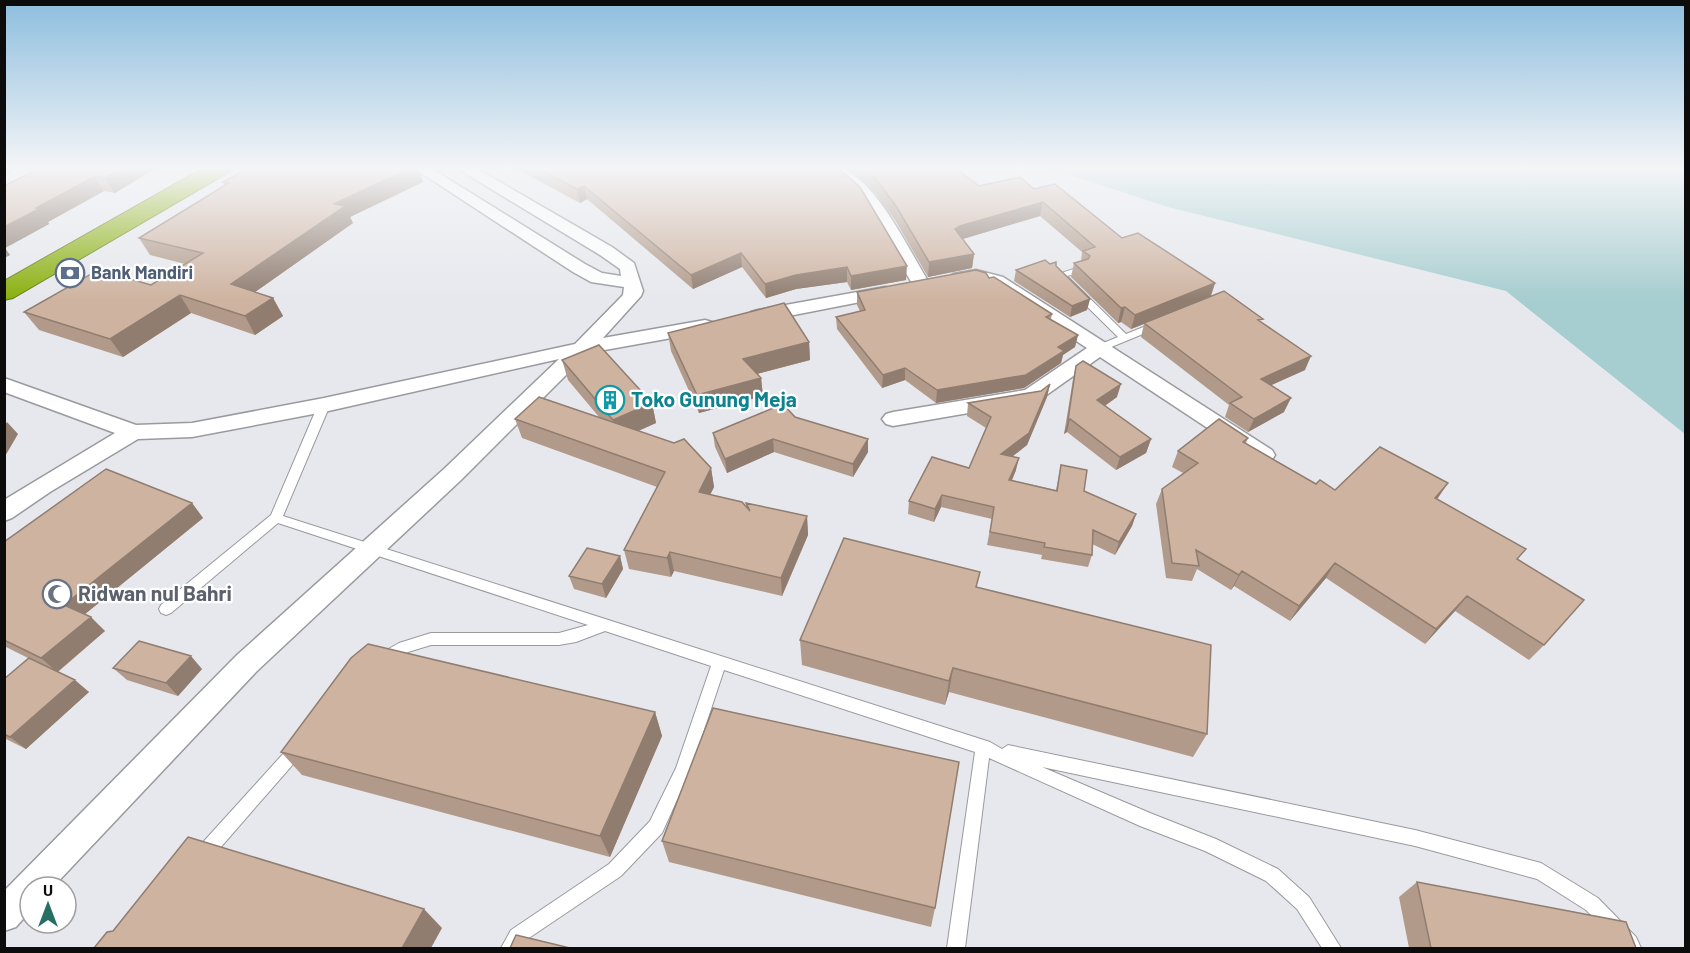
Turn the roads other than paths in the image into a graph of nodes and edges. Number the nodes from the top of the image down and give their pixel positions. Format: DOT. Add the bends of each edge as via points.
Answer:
graph roads {
  1 [pos="116,211"];
  2 [pos="144,211"];
  3 [pos="491,211"];
  4 [pos="538,211"];
  5 [pos="877,211"];
  6 [pos="567,229"];
  7 [pos="539,243"];
  8 [pos="1080,270"];
  9 [pos="4,275"];
  10 [pos="632,283"];
  11 [pos="922,286"];
  12 [pos="4,292"];
  13 [pos="743,319"];
  14 [pos="1165,321"];
  15 [pos="720,323"];
  16 [pos="1125,338"];
  17 [pos="583,348"];
  18 [pos="1100,348"];
  19 [pos="4,384"];
  20 [pos="324,405"];
  21 [pos="893,420"];
  22 [pos="134,432"];
  23 [pos="1264,455"];
  24 [pos="4,512"];
  25 [pos="276,518"];
  26 [pos="370,550"];
  27 [pos="166,609"];
  28 [pos="604,625"];
  29 [pos="719,663"];
  30 [pos="373,666"];
  31 [pos="304,741"];
  32 [pos="983,747"];
  33 [pos="191,870"];
  34 [pos="42,875"];
  35 [pos="18,900"];
  36 [pos="4,915"];
  37 [pos="510,948"];
  38 [pos="956,948"];
  39 [pos="1332,948"];
  40 [pos="1632,948"];
  1 -- 9 [label="highway"];
  2 -- 12 [label="highway"];
  3 -- 7 [label="street"];
  4 -- 6 [label="street"];
  5 -- 11 [label="street"];
  6 -- 7 [label="street"];
  6 -- 10 [label="street" via="628,267"];
  7 -- 10 [label="street" via="597,278"];
  8 -- 16 [label="lane" via="1059,275"];
  10 -- 17 [label="street" via="632,296"];
  11 -- 13 [label="street"];
  11 -- 18 [label="street" via="984,276"];
  14 -- 16 [label="lane"];
  15 -- 17 [label="street"];
  16 -- 18 [label="lane"];
  17 -- 20 [label="street"];
  17 -- 26 [label="street"];
  18 -- 21 [label="street" via="1031,396"];
  18 -- 23 [label="street"];
  19 -- 22 [label="street"];
  20 -- 22 [label="street" via="192,430"];
  20 -- 25 [label="lane"];
  22 -- 24 [label="street"];
  25 -- 26 [label="lane"];
  25 -- 27 [label="lane"];
  26 -- 28 [label="lane"];
  26 -- 34 [label="street" via="247,663"];
  28 -- 29 [label="lane"];
  28 -- 30 [label="lane" via="559,639 431,639 404,647"];
  29 -- 32 [label="lane"];
  29 -- 37 [label="lane" via="683,769 656,827 615,870 517,936"];
  31 -- 33 [label="lane"];
  32 -- 38 [label="lane"];
  32 -- 39 [label="lane" via="1272,875 1303,903"];
  32 -- 40 [label="lane" via="1415,838 1541,871 1592,904"];
  35 -- 36 [label="street"];
}
